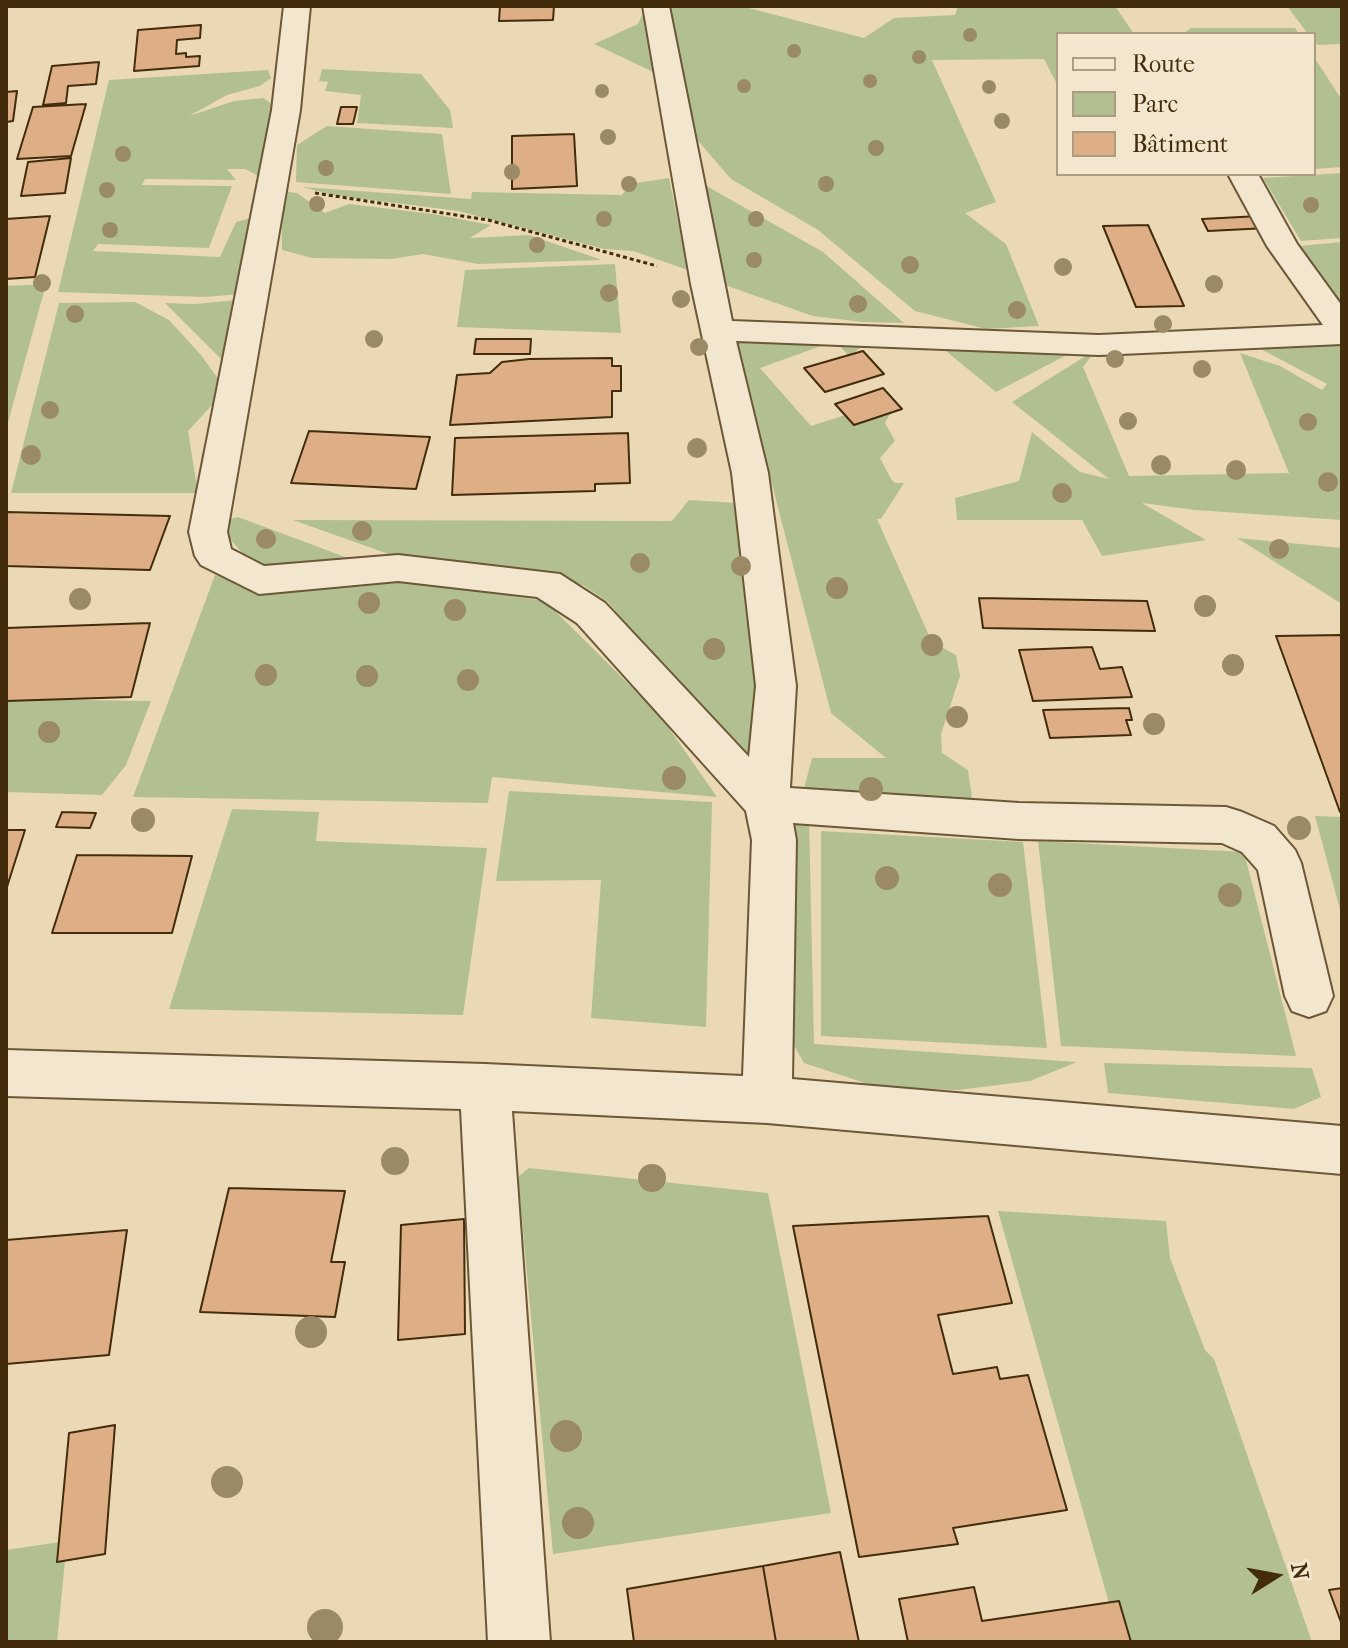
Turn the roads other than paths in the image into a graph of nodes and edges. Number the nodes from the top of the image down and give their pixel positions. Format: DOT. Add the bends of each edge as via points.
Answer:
graph roads {
  1 [pos="297,6"];
  2 [pos="656,6"];
  3 [pos="1244,176"];
  4 [pos="719,330"];
  5 [pos="1342,332"];
  6 [pos="767,804"];
  7 [pos="1309,996"];
  8 [pos="6,1073"];
  9 [pos="485,1087"];
  10 [pos="767,1100"];
  11 [pos="1342,1150"];
  12 [pos="519,1642"];
  1 -- 6 [label="street" via="274,183 208,532 214,556 259,580 398,568 546,584 591,613"];
  2 -- 4 [label="street"];
  3 -- 5 [label="street" via="1282,246"];
  4 -- 5 [label="street" via="1099,345"];
  4 -- 6 [label="street" via="750,473 776,686"];
  6 -- 7 [label="street" via="1019,821 1226,825 1258,839 1279,863"];
  6 -- 10 [label="street" via="774,840"];
  8 -- 9 [label="street"];
  9 -- 10 [label="street"];
  9 -- 12 [label="street"];
  10 -- 11 [label="street"];
}
